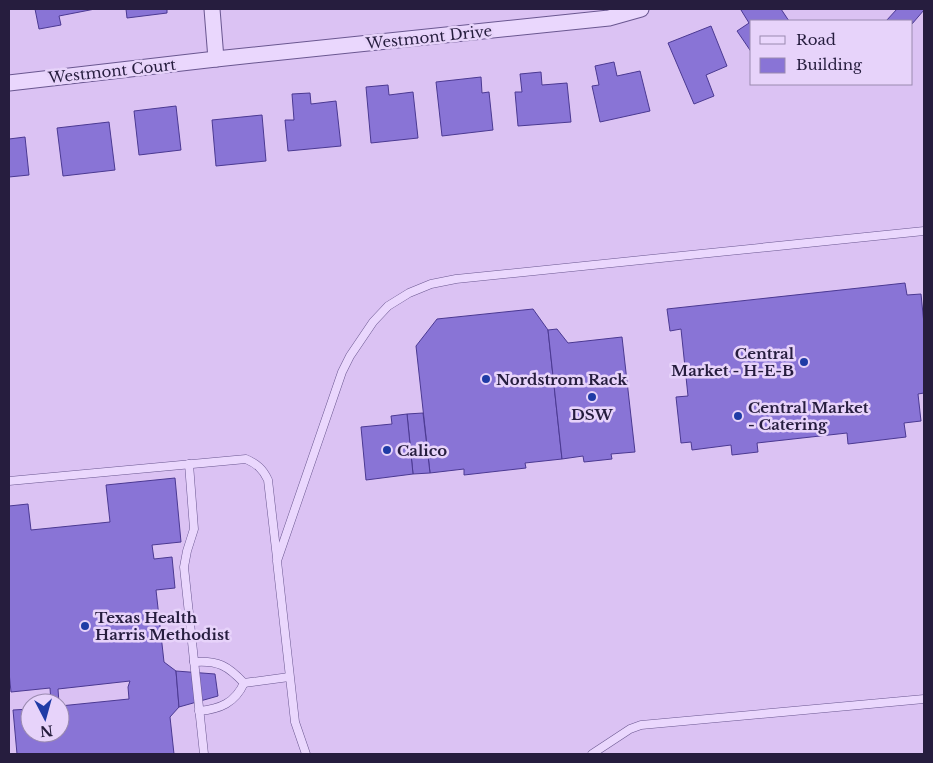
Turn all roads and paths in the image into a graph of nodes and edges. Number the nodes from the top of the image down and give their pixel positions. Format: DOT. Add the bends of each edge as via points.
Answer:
graph roads {
  1 [pos="212,9"];
  2 [pos="641,9"];
  3 [pos="216,59"];
  4 [pos="9,83"];
  5 [pos="924,231"];
  6 [pos="189,464"];
  7 [pos="9,481"];
  8 [pos="277,561"];
  9 [pos="194,662"];
  10 [pos="289,677"];
  11 [pos="244,683"];
  12 [pos="924,699"];
  13 [pos="200,711"];
  14 [pos="204,754"];
  15 [pos="306,754"];
  16 [pos="592,754"];
  1 -- 3 [label="street"];
  2 -- 3 [label="street, Westmont Drive" via="609,18"];
  3 -- 4 [label="street, Westmont Court"];
  5 -- 8 [label="lane" via="456,279 431,284 409,294 388,306 373,322 342,372"];
  6 -- 7 [label="lane"];
  6 -- 8 [label="lane" via="246,459 264,471 270,492"];
  6 -- 9 [label="lane" via="194,529 184,567"];
  8 -- 10 [label="lane"];
  9 -- 11 [label="lane" via="226,666"];
  9 -- 13 [label="lane"];
  10 -- 11 [label="lane"];
  10 -- 15 [label="lane" via="295,722"];
  11 -- 13 [label="lane" via="228,704"];
  12 -- 16 [label="lane" via="641,726 630,729"];
  13 -- 14 [label="lane"];
}
